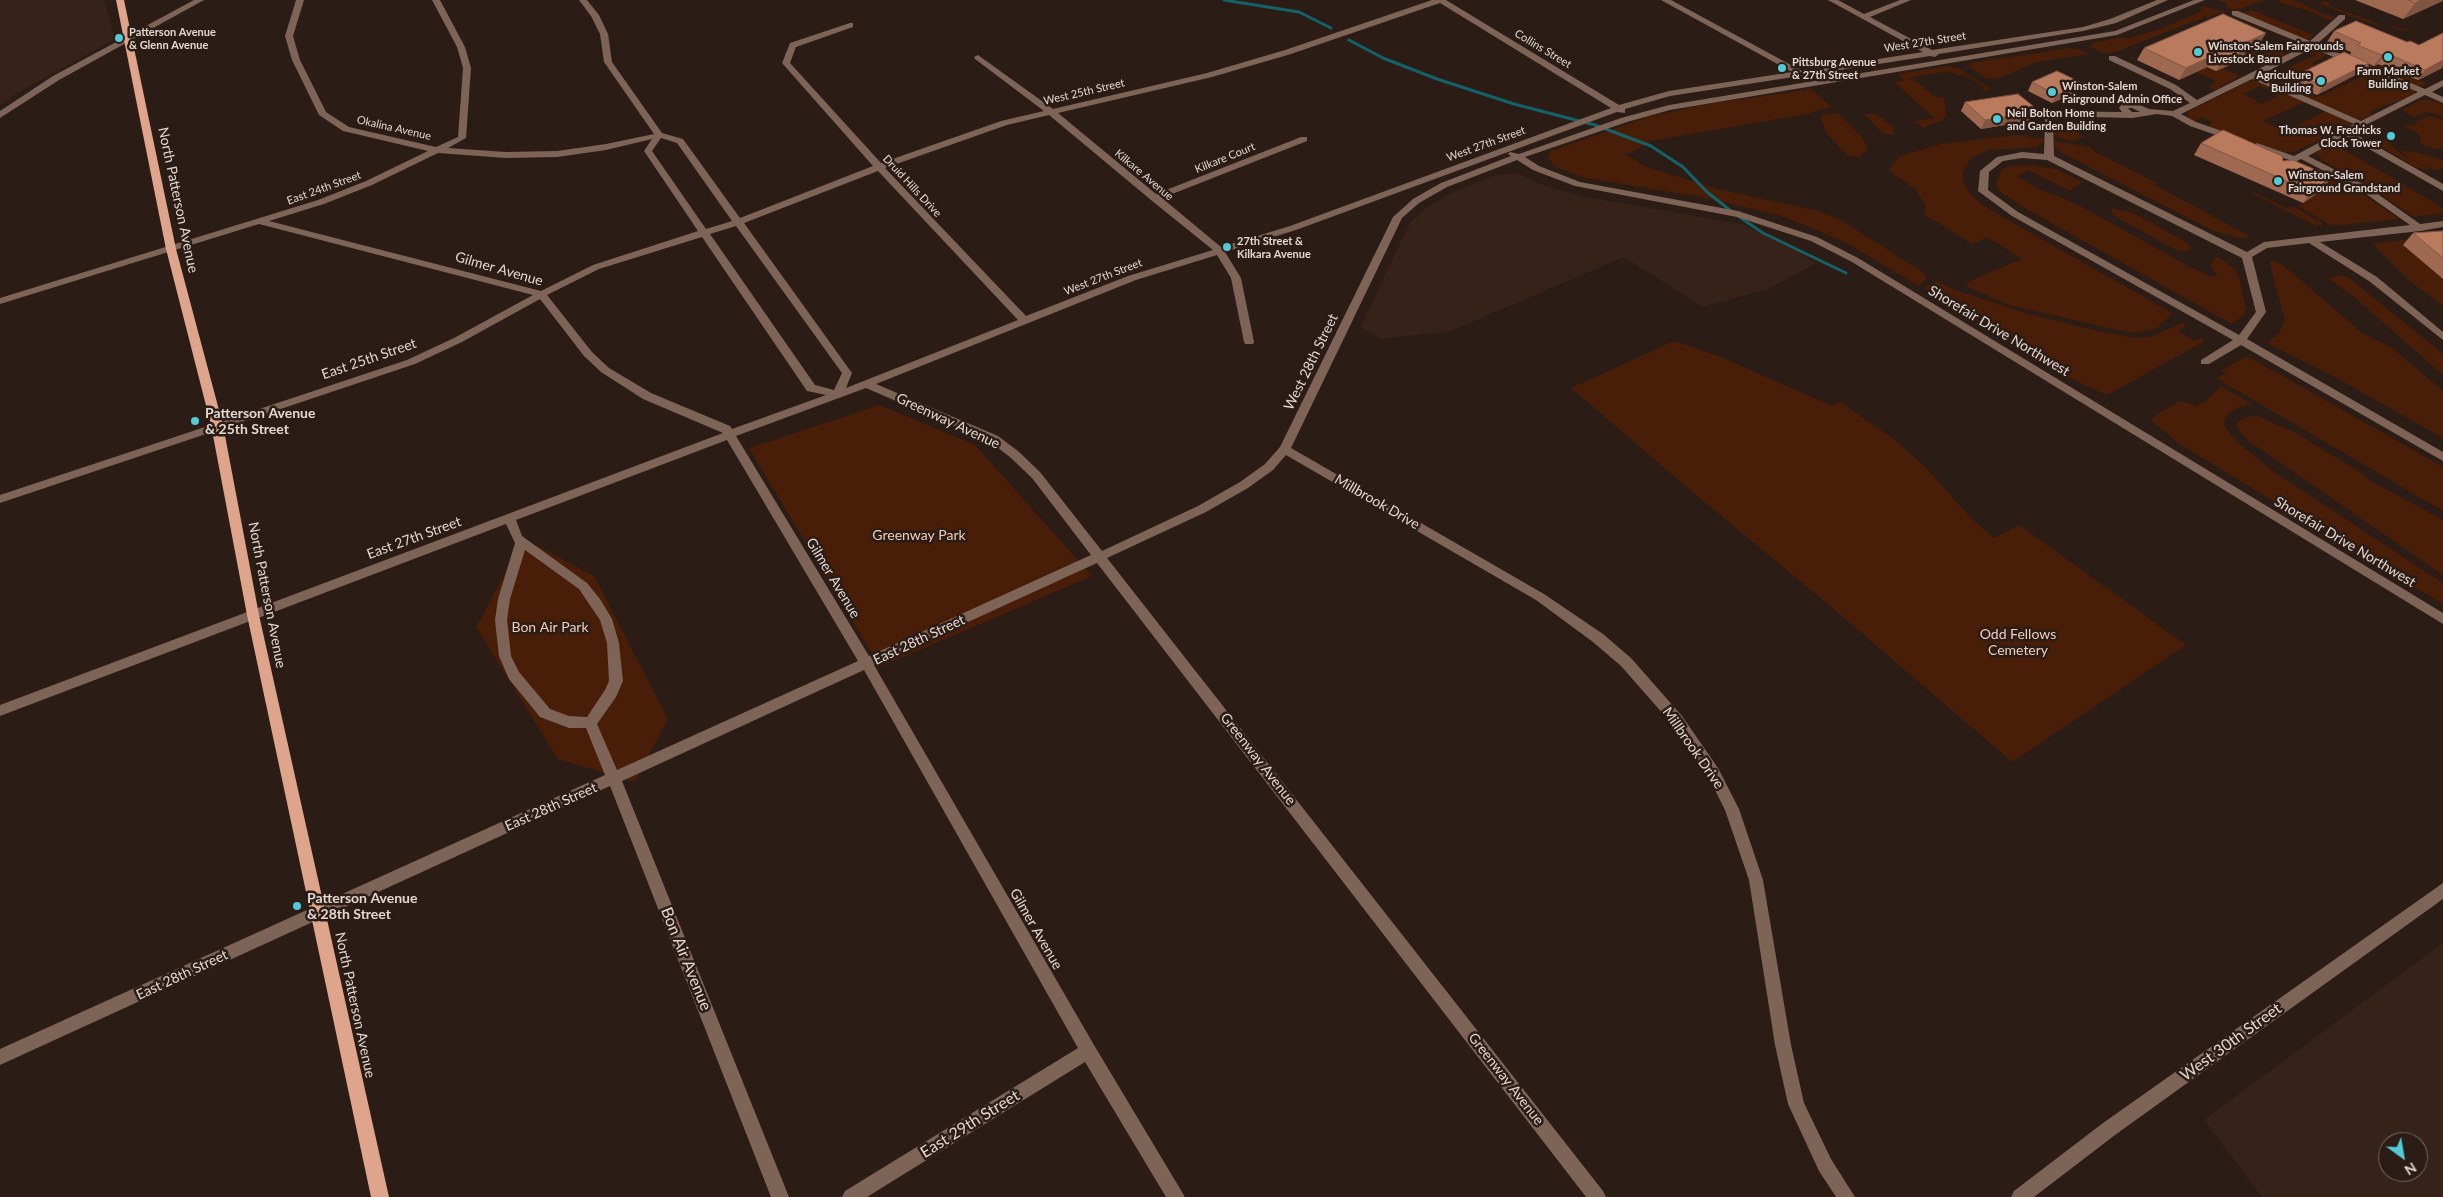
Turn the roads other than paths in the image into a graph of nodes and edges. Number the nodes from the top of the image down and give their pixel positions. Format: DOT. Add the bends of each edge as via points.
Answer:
graph roads {
  1 [pos="120,0"];
  2 [pos="200,0"];
  3 [pos="300,0"];
  4 [pos="436,0"];
  5 [pos="583,0"];
  6 [pos="1441,0"];
  7 [pos="1665,0"];
  8 [pos="1832,0"];
  9 [pos="1907,0"];
  10 [pos="2164,0"];
  11 [pos="2201,0"];
  12 [pos="2235,13"];
  13 [pos="1862,16"];
  14 [pos="2342,17"];
  15 [pos="850,25"];
  16 [pos="128,39"];
  17 [pos="2311,45"];
  18 [pos="1934,54"];
  19 [pos="978,57"];
  20 [pos="2112,58"];
  21 [pos="1946,61"];
  22 [pos="1802,73"];
  23 [pos="2252,76"];
  24 [pos="2443,83"];
  25 [pos="1816,84"];
  26 [pos="2425,92"];
  27 [pos="2443,100"];
  28 [pos="2196,103"];
  29 [pos="1619,108"];
  30 [pos="1050,111"];
  31 [pos="2174,114"];
  32 [pos="0,115"];
  33 [pos="1633,118"];
  34 [pos="2361,124"];
  35 [pos="2346,132"];
  36 [pos="659,135"];
  37 [pos="1304,139"];
  38 [pos="437,150"];
  39 [pos="1507,150"];
  40 [pos="1518,157"];
  41 [pos="2048,157"];
  42 [pos="2295,160"];
  43 [pos="878,167"];
  44 [pos="2442,176"];
  45 [pos="2428,180"];
  46 [pos="2443,188"];
  47 [pos="1154,198"];
  48 [pos="261,222"];
  49 [pos="738,222"];
  50 [pos="2443,224"];
  51 [pos="2420,228"];
  52 [pos="704,233"];
  53 [pos="2311,240"];
  54 [pos="171,249"];
  55 [pos="1219,250"];
  56 [pos="2247,256"];
  57 [pos="541,294"];
  58 [pos="0,301"];
  59 [pos="1026,321"];
  60 [pos="2443,337"];
  61 [pos="2241,340"];
  62 [pos="1249,342"];
  63 [pos="2205,362"];
  64 [pos="868,384"];
  65 [pos="838,395"];
  66 [pos="217,426"];
  67 [pos="730,434"];
  68 [pos="1285,449"];
  69 [pos="2443,457"];
  70 [pos="0,499"];
  71 [pos="510,518"];
  72 [pos="521,542"];
  73 [pos="1101,556"];
  74 [pos="253,614"];
  75 [pos="2443,619"];
  76 [pos="867,664"];
  77 [pos="0,711"];
  78 [pos="590,723"];
  79 [pos="614,778"];
  80 [pos="2443,890"];
  81 [pos="319,912"];
  82 [pos="1088,1051"];
  83 [pos="0,1057"];
  84 [pos="380,1197"];
  85 [pos="780,1197"];
  86 [pos="851,1197"];
  87 [pos="1176,1197"];
  88 [pos="1597,1197"];
  89 [pos="1846,1197"];
  90 [pos="2020,1197"];
  1 -- 16 [label="main road, North Patterson Avenue"];
  2 -- 16 [label="street"];
  3 -- 38 [label="street, Okalina Avenue" via="289,36 296,60 322,113 346,129"];
  4 -- 38 [label="street, East 24th Street" via="461,47 467,68 462,138"];
  5 -- 36 [label="street" via="604,34 608,62"];
  6 -- 29 [label="street, Collins Street"];
  6 -- 30 [label="street, West 25th Street" via="1279,55 1209,75"];
  7 -- 22 [label="street"];
  8 -- 13 [label="street"];
  9 -- 13 [label="street"];
  10 -- 18 [label="street, West 27th Street" via="2113,21 2083,29"];
  11 -- 21 [label="street, West 27th Street" via="2118,33"];
  12 -- 17 [label="street"];
  13 -- 18 [label="street"];
  14 -- 17 [label="street"];
  15 -- 43 [label="street, Druid Hills Drive" via="793,45 786,63"];
  16 -- 32 [label="street" via="40,88"];
  16 -- 54 [label="main road, North Patterson Avenue"];
  17 -- 23 [label="street"];
  17 -- 26 [label="street"];
  18 -- 21 [label="street"];
  18 -- 22 [label="street, West 27th Street"];
  19 -- 30 [label="street, Kilkare Avenue"];
  20 -- 28 [label="street" via="2173,87"];
  21 -- 25 [label="street, West 27th Street"];
  22 -- 25 [label="street"];
  22 -- 29 [label="street, West 27th Street" via="1670,94"];
  23 -- 28 [label="street"];
  23 -- 34 [label="street"];
  24 -- 26 [label="street"];
  25 -- 33 [label="street, West 27th Street" via="1669,108"];
  26 -- 27 [label="street"];
  26 -- 34 [label="street"];
  28 -- 31 [label="street"];
  29 -- 33 [label="street, Collins Street"];
  29 -- 39 [label="street, West 27th Street"];
  30 -- 43 [label="street, West 25th Street" via="1004,123"];
  30 -- 47 [label="street, Kilkare Avenue"];
  31 -- 41 [label="street" via="2042,113 2049,120"];
  31 -- 42 [label="street" via="2200,127"];
  33 -- 40 [label="street, West 27th Street"];
  34 -- 35 [label="street"];
  35 -- 42 [label="street"];
  35 -- 45 [label="street"];
  36 -- 38 [label="street" via="556,154 506,155"];
  36 -- 49 [label="street" via="680,142"];
  36 -- 52 [label="street" via="648,151"];
  37 -- 47 [label="street, Kilkare Court"];
  38 -- 48 [label="street, East 24th Street" via="369,183"];
  39 -- 40 [label="street, Shorefair Drive Northwest"];
  39 -- 55 [label="street, West 27th Street" via="1293,228"];
  40 -- 68 [label="street, West 28th Street" via="1444,185 1416,201 1398,217"];
  40 -- 75 [label="street, Shorefair Drive Northwest" via="1554,176 1578,184 1738,214 1786,228 1838,252"];
  41 -- 56 [label="street"];
  41 -- 61 [label="street" via="2022,155 2000,160 1985,170 1983,191 2014,214"];
  42 -- 51 [label="street" via="2362,187"];
  43 -- 49 [label="street, West 25th Street"];
  43 -- 59 [label="street, Druid Hills Drive"];
  44 -- 45 [label="street"];
  45 -- 46 [label="street"];
  47 -- 55 [label="street, Kilkare Avenue"];
  48 -- 54 [label="street, East 24th Street"];
  48 -- 57 [label="street, Gilmer Avenue"];
  49 -- 52 [label="street, East 25th Street"];
  49 -- 65 [label="street" via="847,373"];
  50 -- 51 [label="street"];
  51 -- 53 [label="street"];
  52 -- 57 [label="street, East 25th Street" via="596,267"];
  52 -- 65 [label="street" via="811,388"];
  53 -- 56 [label="street" via="2264,246"];
  53 -- 60 [label="street" via="2372,278"];
  54 -- 58 [label="street, East 24th Street"];
  54 -- 66 [label="main road, North Patterson Avenue"];
  55 -- 59 [label="street, West 27th Street" via="1132,278"];
  55 -- 62 [label="street, Kilkare Avenue" via="1236,278"];
  56 -- 61 [label="street" via="2261,312"];
  57 -- 66 [label="street, East 25th Street" via="411,362"];
  57 -- 67 [label="street, Gilmer Avenue" via="588,354 605,370 647,396 713,422"];
  59 -- 64 [label="street, West 27th Street"];
  61 -- 63 [label="street"];
  61 -- 69 [label="street"];
  64 -- 65 [label="street, West 27th Street"];
  64 -- 73 [label="street, Greenway Avenue" via="994,439 1036,475"];
  65 -- 67 [label="street, East 27th Street"];
  66 -- 70 [label="street, East 25th Street"];
  66 -- 74 [label="main road, North Patterson Avenue"];
  67 -- 71 [label="street, East 27th Street"];
  67 -- 76 [label="street, Gilmer Avenue"];
  68 -- 73 [label="street, West 28th Street" via="1269,467 1244,485 1202,509"];
  68 -- 89 [label="street, Millbrook Drive" via="1540,597 1626,662 1677,720 1713,772 1732,809 1756,880 1796,1104 1825,1165"];
  71 -- 72 [label="street"];
  71 -- 74 [label="street, East 27th Street"];
  72 -- 78 [label="street" via="583,586 606,619 613,643 616,681"];
  72 -- 78 [label="street" via="501,620 505,656 514,675 545,713 569,722"];
  73 -- 76 [label="street, East 28th Street"];
  73 -- 88 [label="street, Greenway Avenue"];
  74 -- 77 [label="street, East 27th Street"];
  74 -- 81 [label="main road, North Patterson Avenue"];
  76 -- 79 [label="street, East 28th Street"];
  76 -- 82 [label="street, Gilmer Avenue"];
  78 -- 79 [label="street, Bon Air Avenue"];
  79 -- 81 [label="street, East 28th Street"];
  79 -- 85 [label="street, Bon Air Avenue"];
  80 -- 90 [label="street, West 30th Street" via="2109,1129"];
  81 -- 83 [label="street, East 28th Street"];
  81 -- 84 [label="main road, North Patterson Avenue"];
  82 -- 86 [label="street, East 29th Street"];
  82 -- 87 [label="street, Gilmer Avenue"];
}
